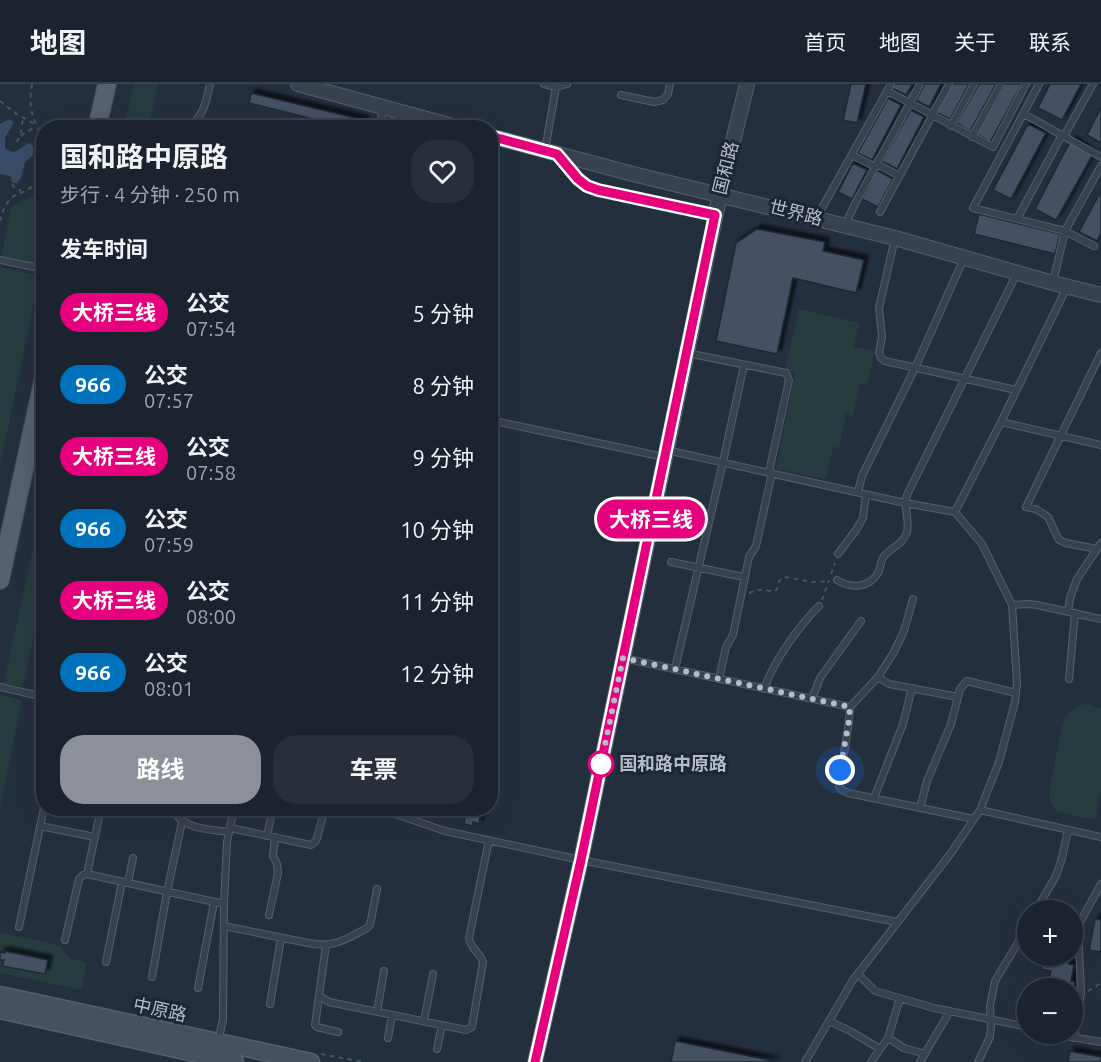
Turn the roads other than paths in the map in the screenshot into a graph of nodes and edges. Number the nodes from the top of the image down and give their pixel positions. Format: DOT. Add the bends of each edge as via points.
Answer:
graph roads {
  1 [pos="106,84"];
  2 [pos="210,84"];
  3 [pos="298,84"];
  4 [pos="544,84"];
  5 [pos="567,84"];
  6 [pos="670,84"];
  7 [pos="747,84"];
  8 [pos="891,84"];
  9 [pos="920,84"];
  10 [pos="949,84"];
  11 [pos="974,84"];
  12 [pos="1000,84"];
  13 [pos="1026,84"];
  14 [pos="1039,84"];
  15 [pos="1093,84"];
  16 [pos="556,87"];
  17 [pos="887,91"];
  18 [pos="621,95"];
  19 [pos="909,104"];
  20 [pos="383,107"];
  21 [pos="1024,114"];
  22 [pos="932,115"];
  23 [pos="99,120"];
  24 [pos="197,120"];
  25 [pos="381,120"];
  26 [pos="431,120"];
  27 [pos="951,126"];
  28 [pos="972,136"];
  29 [pos="1063,136"];
  30 [pos="498,138"];
  31 [pos="551,152"];
  32 [pos="852,155"];
  33 [pos="1101,157"];
  34 [pos="876,166"];
  35 [pos="1101,166"];
  36 [pos="899,176"];
  37 [pos="720,194"];
  38 [pos="880,212"];
  39 [pos="715,215"];
  40 [pos="817,218"];
  41 [pos="1017,219"];
  42 [pos="845,225"];
  43 [pos="1065,231"];
  44 [pos="895,238"];
  45 [pos="1094,246"];
  46 [pos="965,258"];
  47 [pos="0,260"];
  48 [pos="36,267"];
  49 [pos="1017,273"];
  50 [pos="1053,283"];
  51 [pos="1068,286"];
  52 [pos="1101,295"];
  53 [pos="686,353"];
  54 [pos="1101,353"];
  55 [pos="744,365"];
  56 [pos="915,368"];
  57 [pos="965,379"];
  58 [pos="1016,390"];
  59 [pos="36,411"];
  60 [pos="498,422"];
  61 [pos="1001,422"];
  62 [pos="1060,436"];
  63 [pos="1101,445"];
  64 [pos="665,453"];
  65 [pos="723,462"];
  66 [pos="771,472"];
  67 [pos="858,492"];
  68 [pos="866,494"];
  69 [pos="905,503"];
  70 [pos="955,512"];
  71 [pos="1101,543"];
  72 [pos="4,546"];
  73 [pos="1097,549"];
  74 [pos="838,554"];
  75 [pos="671,562"];
  76 [pos="699,567"];
  77 [pos="744,577"];
  78 [pos="0,580"];
  79 [pos="837,580"];
  80 [pos="913,599"];
  81 [pos="1012,605"];
  82 [pos="819,606"];
  83 [pos="1071,612"];
  84 [pos="1101,619"];
  85 [pos="861,621"];
  86 [pos="623,658"];
  87 [pos="675,669"];
  88 [pos="878,677"];
  89 [pos="719,679"];
  90 [pos="1069,679"];
  91 [pos="0,687"];
  92 [pos="912,688"];
  93 [pos="764,689"];
  94 [pos="1016,693"];
  95 [pos="36,695"];
  96 [pos="958,697"];
  97 [pos="812,699"];
  98 [pos="850,707"];
  99 [pos="874,798"];
  100 [pos="920,808"];
  101 [pos="980,810"];
  102 [pos="42,816"];
  103 [pos="99,816"];
  104 [pos="178,816"];
  105 [pos="233,816"];
  106 [pos="271,816"];
  107 [pos="323,816"];
  108 [pos="401,816"];
  109 [pos="974,819"];
  110 [pos="182,822"];
  111 [pos="40,826"];
  112 [pos="230,830"];
  113 [pos="1068,830"];
  114 [pos="267,836"];
  115 [pos="95,837"];
  116 [pos="275,837"];
  117 [pos="1101,837"];
  118 [pos="489,840"];
  119 [pos="133,858"];
  120 [pos="581,860"];
  121 [pos="87,874"];
  122 [pos="125,883"];
  123 [pos="1101,884"];
  124 [pos="377,889"];
  125 [pos="167,892"];
  126 [pos="1042,900"];
  127 [pos="214,902"];
  128 [pos="224,904"];
  129 [pos="269,915"];
  130 [pos="897,922"];
  131 [pos="224,926"];
  132 [pos="19,927"];
  133 [pos="281,938"];
  134 [pos="64,940"];
  135 [pos="326,945"];
  136 [pos="1017,945"];
  137 [pos="106,962"];
  138 [pos="384,971"];
  139 [pos="433,974"];
  140 [pos="859,975"];
  141 [pos="152,977"];
  142 [pos="1080,978"];
  143 [pos="198,987"];
  144 [pos="0,995"];
  145 [pos="318,996"];
  146 [pos="900,998"];
  147 [pos="270,1004"];
  148 [pos="0,1010"];
  149 [pos="950,1011"];
  150 [pos="376,1012"];
  151 [pos="392,1015"];
  152 [pos="991,1019"];
  153 [pos="829,1021"];
  154 [pos="424,1022"];
  155 [pos="442,1025"];
  156 [pos="1017,1025"];
  157 [pos="338,1032"];
  158 [pos="388,1038"];
  159 [pos="888,1038"];
  160 [pos="1083,1039"];
  161 [pos="218,1042"];
  162 [pos="1101,1042"];
  163 [pos="437,1049"];
  164 [pos="880,1049"];
  165 [pos="925,1054"];
  166 [pos="235,1062"];
  167 [pos="312,1062"];
  168 [pos="535,1062"];
  169 [pos="805,1062"];
  170 [pos="871,1062"];
  171 [pos="920,1062"];
  172 [pos="978,1062"];
  1 -- 23 [label="main road"];
  2 -- 24 [label="lane"];
  3 -- 20 [label="street"];
  4 -- 16 [label="lane"];
  5 -- 16 [label="lane"];
  6 -- 18 [label="lane" via="663,100 654,102"];
  7 -- 37 [label="street, 国和路"];
  8 -- 17 [label="lane"];
  9 -- 19 [label="lane"];
  10 -- 22 [label="lane"];
  11 -- 27 [label="lane"];
  12 -- 28 [label="lane"];
  13 -- 28 [label="lane" via="993,147"];
  14 -- 21 [label="lane"];
  15 -- 29 [label="lane"];
  16 -- 31 [label="lane"];
  17 -- 19 [label="lane"];
  17 -- 32 [label="lane"];
  19 -- 22 [label="lane"];
  19 -- 34 [label="lane"];
  20 -- 25 [label="lane"];
  20 -- 26 [label="street"];
  21 -- 29 [label="lane"];
  21 -- 41 [label="lane" via="973,208"];
  22 -- 27 [label="lane"];
  22 -- 36 [label="lane"];
  27 -- 28 [label="lane"];
  29 -- 33 [label="lane"];
  29 -- 41 [label="lane"];
  30 -- 31 [label="street, 世界路"];
  31 -- 37 [label="street, 世界路"];
  31 -- 39 [label="lane" via="587,186"];
  32 -- 34 [label="lane"];
  32 -- 40 [label="lane"];
  34 -- 36 [label="lane"];
  34 -- 42 [label="lane"];
  35 -- 43 [label="lane"];
  36 -- 38 [label="lane"];
  37 -- 39 [label="street, 国和路"];
  37 -- 40 [label="street, 世界路"];
  39 -- 53 [label="street, 国和路"];
  40 -- 42 [label="street, 世界路"];
  41 -- 43 [label="lane"];
  42 -- 44 [label="street, 世界路"];
  43 -- 45 [label="lane"];
  43 -- 50 [label="lane"];
  44 -- 46 [label="street, 世界路"];
  44 -- 56 [label="lane" via="879,309 879,353 885,361"];
  46 -- 49 [label="street, 世界路"];
  46 -- 56 [label="lane"];
  47 -- 48 [label="lane"];
  49 -- 50 [label="street, 世界路"];
  49 -- 57 [label="lane"];
  50 -- 51 [label="street, 世界路"];
  51 -- 52 [label="street, 世界路"];
  51 -- 58 [label="lane"];
  53 -- 55 [label="lane"];
  53 -- 64 [label="street, 国和路"];
  54 -- 62 [label="lane"];
  55 -- 65 [label="lane"];
  55 -- 66 [label="lane" via="788,376"];
  56 -- 57 [label="lane"];
  56 -- 67 [label="lane" via="862,476"];
  57 -- 58 [label="lane"];
  57 -- 69 [label="lane"];
  58 -- 61 [label="lane"];
  59 -- 72 [label="main road"];
  60 -- 64 [label="lane"];
  61 -- 62 [label="lane"];
  61 -- 70 [label="lane"];
  62 -- 63 [label="lane"];
  62 -- 73 [label="lane" via="1026,507 1048,517 1059,540"];
  64 -- 65 [label="lane"];
  64 -- 86 [label="street, 国和路"];
  65 -- 66 [label="lane"];
  65 -- 76 [label="lane"];
  66 -- 67 [label="lane"];
  66 -- 77 [label="lane" via="756,546"];
  67 -- 68 [label="lane"];
  68 -- 69 [label="lane"];
  68 -- 74 [label="lane" via="863,519"];
  69 -- 70 [label="lane"];
  69 -- 79 [label="lane" via="907,531 903,541 884,556 875,578 854,587"];
  70 -- 81 [label="lane" via="982,544"];
  71 -- 73 [label="lane"];
  72 -- 78 [label="main road"];
  73 -- 83 [label="lane" via="1077,579 1070,598"];
  75 -- 76 [label="lane"];
  76 -- 77 [label="lane"];
  76 -- 87 [label="lane"];
  77 -- 89 [label="lane" via="733,635 726,647"];
  80 -- 88 [label="lane" via="904,631"];
  81 -- 83 [label="lane"];
  81 -- 94 [label="lane"];
  82 -- 93 [label="lane" via="778,658"];
  83 -- 84 [label="lane"];
  83 -- 90 [label="lane"];
  85 -- 97 [label="lane" via="820,678"];
  86 -- 87 [label="lane"];
  86 -- 120 [label="street, 国和路"];
  87 -- 89 [label="lane"];
  88 -- 92 [label="lane"];
  88 -- 98 [label="lane"];
  89 -- 93 [label="lane"];
  91 -- 95 [label="lane"];
  92 -- 96 [label="lane"];
  92 -- 99 [label="lane" via="903,724"];
  93 -- 97 [label="lane"];
  94 -- 96 [label="lane" via="967,681"];
  94 -- 101 [label="lane" via="999,762"];
  96 -- 100 [label="lane"];
  97 -- 98 [label="lane"];
  98 -- 99 [label="lane" via="838,786 848,793"];
  99 -- 100 [label="lane"];
  100 -- 109 [label="lane"];
  101 -- 109 [label="lane"];
  101 -- 113 [label="lane"];
  102 -- 111 [label="lane"];
  103 -- 115 [label="lane"];
  104 -- 110 [label="lane"];
  105 -- 112 [label="lane"];
  106 -- 114 [label="lane"];
  107 -- 116 [label="lane" via="314,844"];
  108 -- 118 [label="lane"];
  109 -- 130 [label="lane"];
  110 -- 112 [label="lane"];
  110 -- 125 [label="lane"];
  111 -- 115 [label="lane"];
  111 -- 132 [label="lane"];
  112 -- 114 [label="lane"];
  112 -- 128 [label="lane"];
  113 -- 117 [label="lane"];
  113 -- 126 [label="lane" via="1056,876"];
  114 -- 116 [label="lane"];
  115 -- 121 [label="lane"];
  116 -- 129 [label="lane" via="273,856 278,873"];
  118 -- 120 [label="lane"];
  118 -- 155 [label="lane" via="469,938 483,962 472,1027 466,1030"];
  119 -- 122 [label="lane"];
  120 -- 130 [label="lane"];
  120 -- 168 [label="street, 国和路"];
  121 -- 122 [label="lane"];
  121 -- 134 [label="lane" via="79,879"];
  122 -- 125 [label="lane"];
  122 -- 137 [label="lane"];
  123 -- 142 [label="lane" via="1078,926"];
  124 -- 135 [label="lane" via="370,925 339,943"];
  125 -- 127 [label="lane"];
  125 -- 141 [label="lane"];
  127 -- 128 [label="lane"];
  127 -- 143 [label="lane"];
  128 -- 131 [label="lane"];
  130 -- 140 [label="lane"];
  131 -- 133 [label="lane"];
  131 -- 161 [label="lane" via="223,1020"];
  133 -- 135 [label="lane"];
  133 -- 147 [label="lane"];
  135 -- 145 [label="lane"];
  136 -- 152 [label="lane" via="995,981"];
  138 -- 150 [label="lane"];
  139 -- 154 [label="lane"];
  140 -- 146 [label="lane" via="875,991"];
  140 -- 153 [label="lane"];
  144 -- 161 [label="main road, 中原路"];
  145 -- 150 [label="lane"];
  145 -- 157 [label="lane" via="316,1028"];
  146 -- 149 [label="lane"];
  146 -- 159 [label="lane"];
  148 -- 166 [label="main road, 中原路"];
  149 -- 152 [label="lane"];
  149 -- 165 [label="lane"];
  150 -- 151 [label="lane"];
  151 -- 154 [label="lane"];
  151 -- 158 [label="lane"];
  152 -- 156 [label="lane"];
  152 -- 172 [label="lane" via="990,1037"];
  153 -- 164 [label="lane"];
  153 -- 169 [label="lane"];
  154 -- 155 [label="lane"];
  155 -- 163 [label="lane"];
  159 -- 164 [label="lane"];
  159 -- 165 [label="lane"];
  160 -- 162 [label="lane"];
  161 -- 167 [label="main road, 中原路"];
  164 -- 170 [label="lane"];
  165 -- 171 [label="lane"];
}
